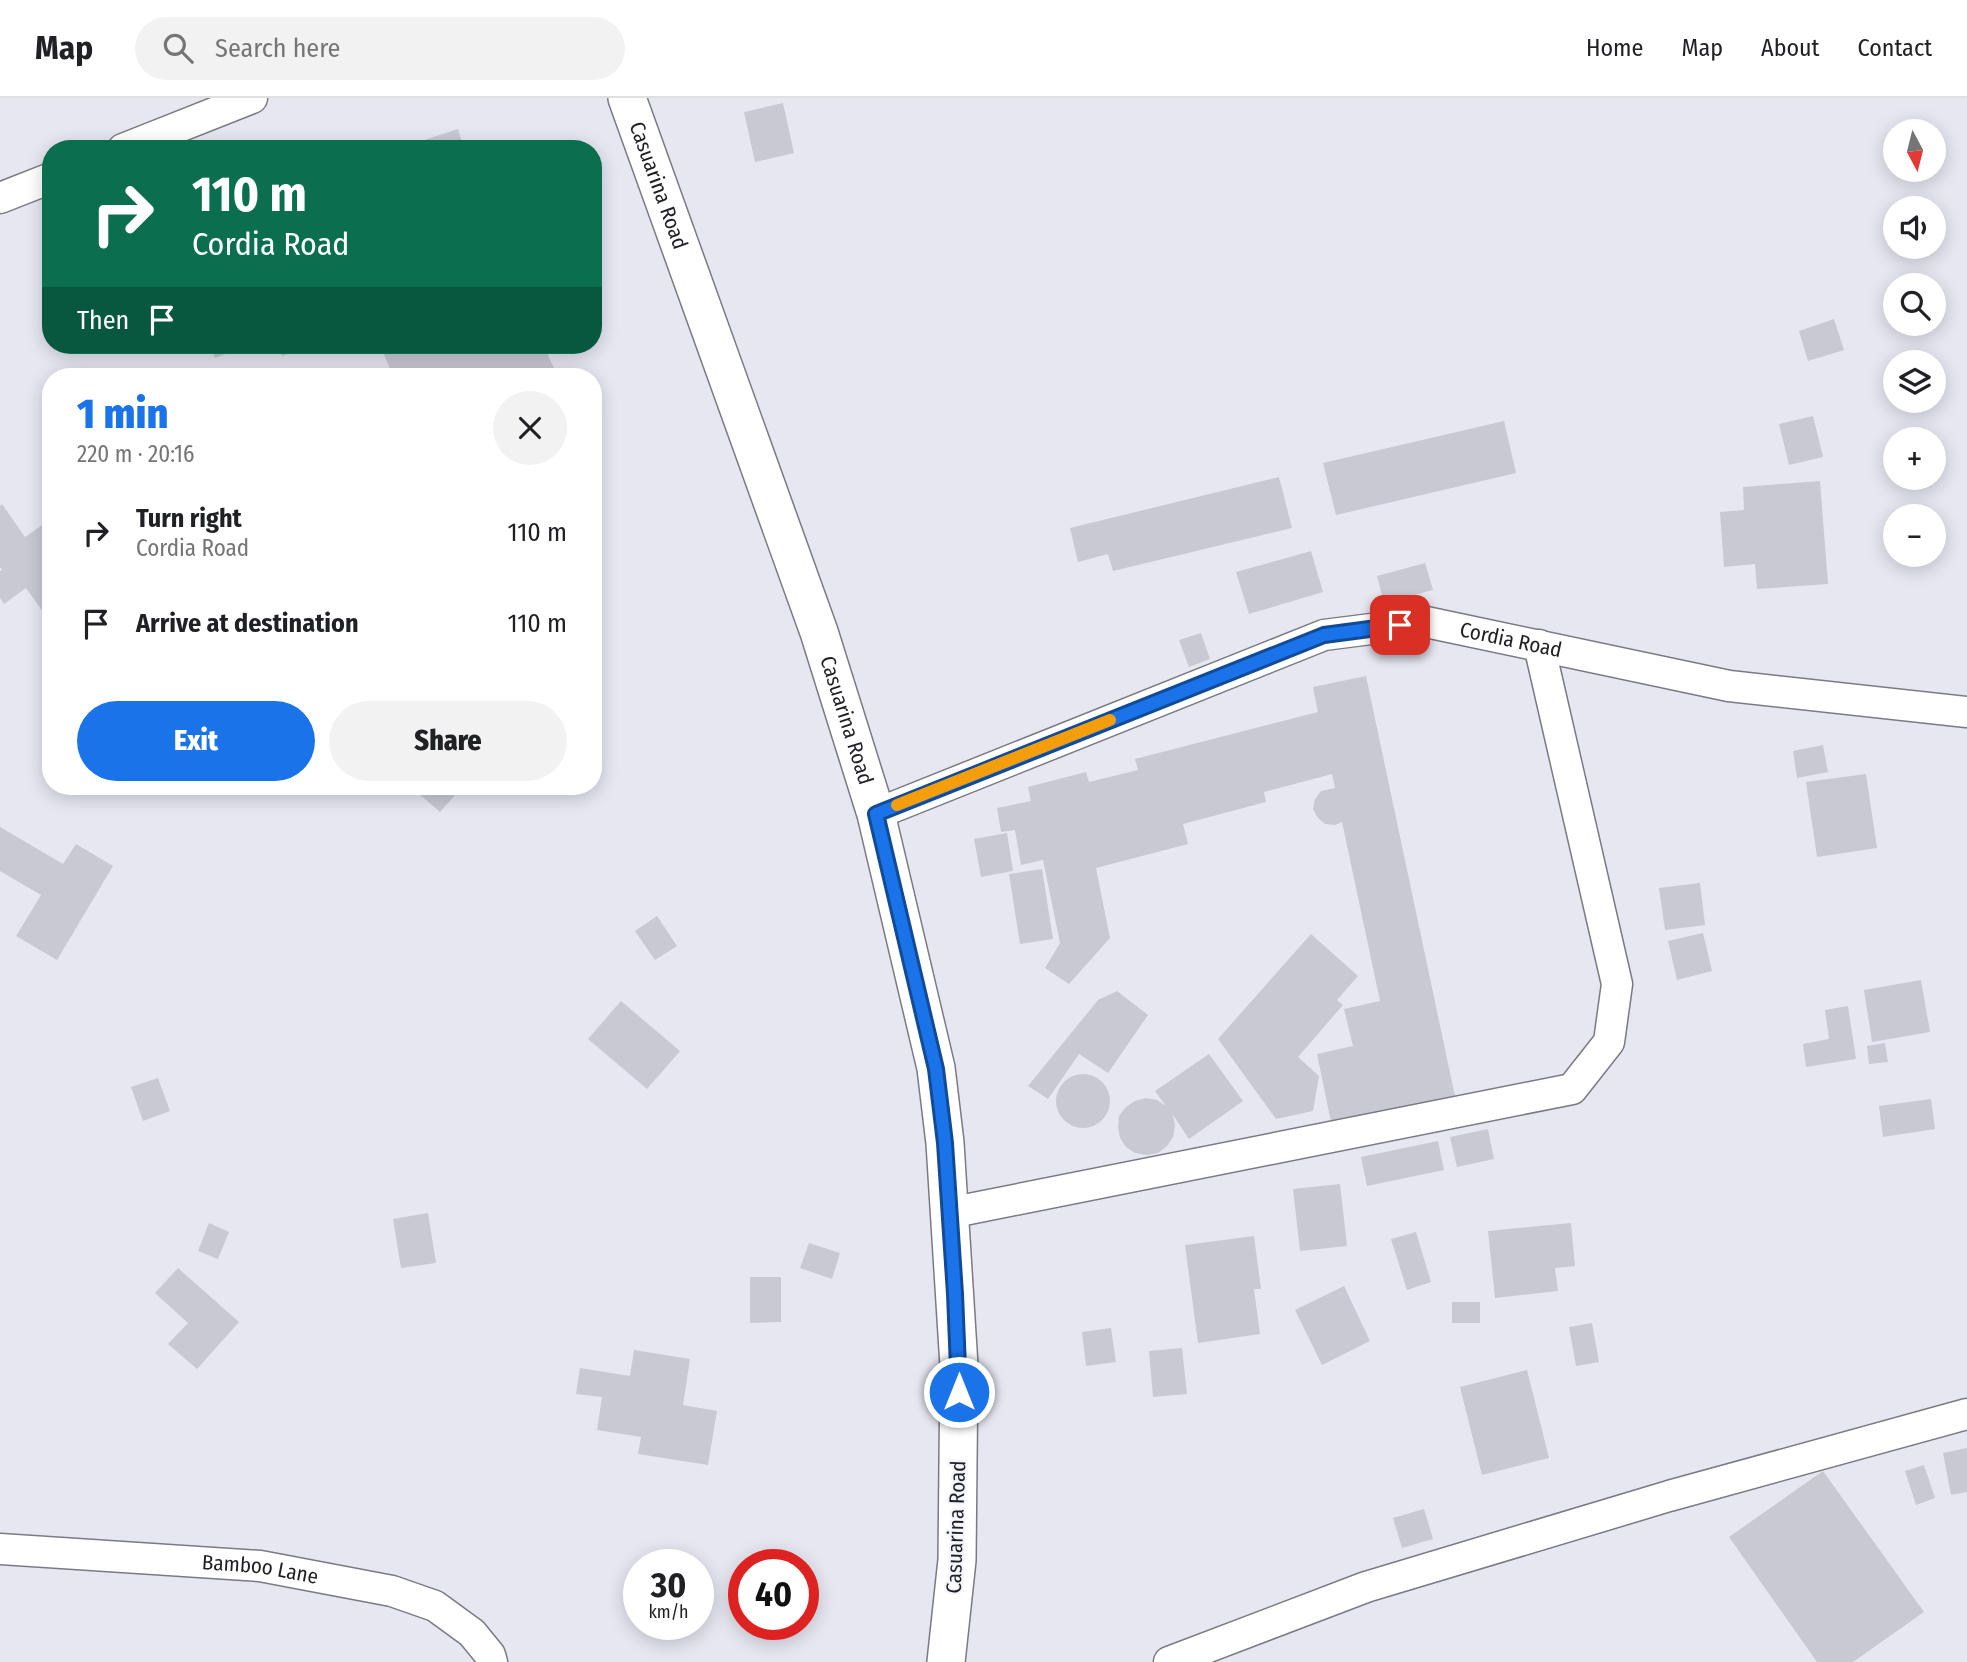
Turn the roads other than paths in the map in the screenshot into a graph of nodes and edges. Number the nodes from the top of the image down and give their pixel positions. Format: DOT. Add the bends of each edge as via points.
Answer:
graph roads {
  1 [pos="252,98"];
  2 [pos="626,98"];
  3 [pos="146,140"];
  4 [pos="42,182"];
  5 [pos="0,198"];
  6 [pos="1539,645"];
  7 [pos="1967,712"];
  8 [pos="876,814"];
  9 [pos="949,1213"];
  10 [pos="1967,1414"];
  11 [pos="0,1549"];
  12 [pos="492,1662"];
  13 [pos="946,1662"];
  14 [pos="1169,1662"];
  1 -- 3 [label="street"];
  2 -- 8 [label="street, Casuarina Road" via="814,619"];
  4 -- 5 [label="street"];
  6 -- 7 [label="street, Cordia Road" via="1729,686"];
  6 -- 8 [label="street, Cordia Road" via="1426,622 1324,635"];
  6 -- 9 [label="street" via="1617,984 1609,1042 1572,1089"];
  8 -- 9 [label="street, Casuarina Road" via="936,1069"];
  9 -- 13 [label="street, Casuarina Road" via="959,1366 957,1560"];
  10 -- 14 [label="street" via="1668,1496 1366,1587"];
  11 -- 12 [label="street, Bamboo Lane" via="260,1566 392,1591 435,1606 472,1633"];
}
